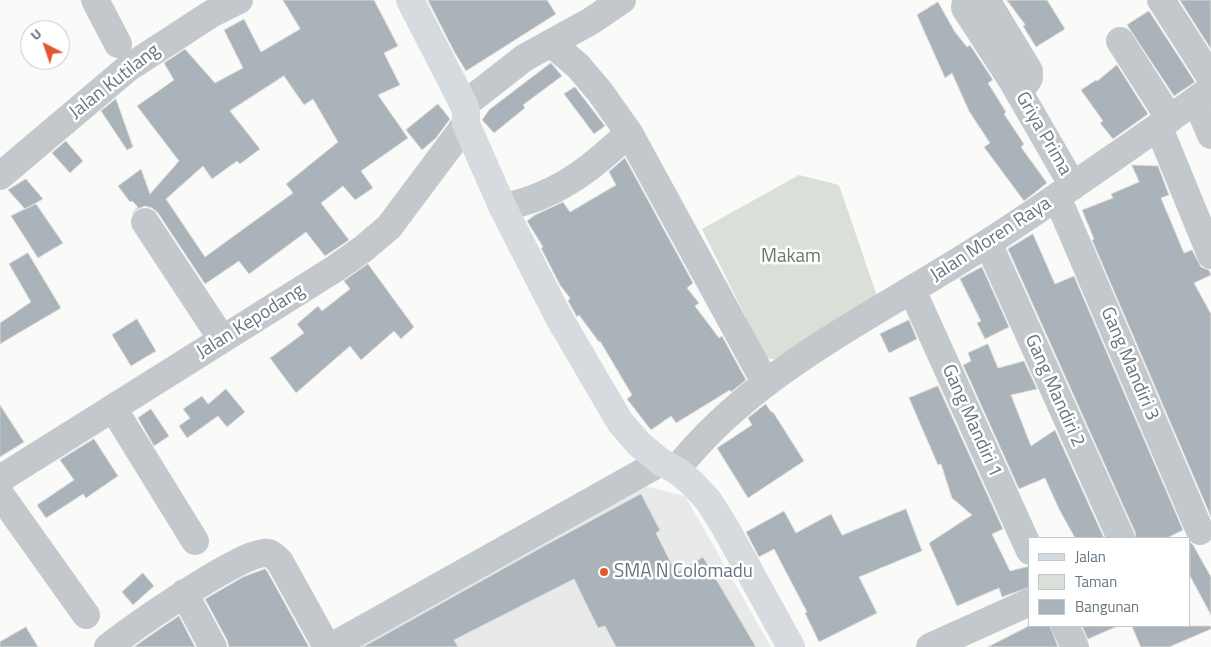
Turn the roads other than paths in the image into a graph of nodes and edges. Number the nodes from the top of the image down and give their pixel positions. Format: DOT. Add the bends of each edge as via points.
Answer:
graph roads {
  1 [pos="95,0"];
  2 [pos="239,0"];
  3 [pos="410,0"];
  4 [pos="622,0"];
  5 [pos="966,0"];
  6 [pos="986,0"];
  7 [pos="1161,0"];
  8 [pos="1120,41"];
  9 [pos="118,44"];
  10 [pos="563,53"];
  11 [pos="1211,78"];
  12 [pos="1012,82"];
  13 [pos="1203,95"];
  14 [pos="1164,124"];
  15 [pos="629,133"];
  16 [pos="1211,135"];
  17 [pos="472,136"];
  18 [pos="0,176"];
  19 [pos="1065,192"];
  20 [pos="503,208"];
  21 [pos="145,222"];
  22 [pos="988,243"];
  23 [pos="1211,255"];
  24 [pos="912,290"];
  25 [pos="222,340"];
  26 [pos="765,382"];
  27 [pos="114,408"];
  28 [pos="668,466"];
  29 [pos="0,479"];
  30 [pos="0,494"];
  31 [pos="1202,534"];
  32 [pos="1121,537"];
  33 [pos="195,541"];
  34 [pos="1028,547"];
  35 [pos="184,594"];
  36 [pos="1028,603"];
  37 [pos="86,615"];
  38 [pos="1065,627"];
  39 [pos="108,647"];
  40 [pos="213,647"];
  41 [pos="327,647"];
  42 [pos="331,647"];
  43 [pos="791,647"];
  44 [pos="930,647"];
  45 [pos="1075,647"];
  1 -- 9 [label="street"];
  2 -- 18 [label="street, Jalan Kutilang" via="211,14 128,68"];
  3 -- 17 [label="main road"];
  4 -- 10 [label="street, Jalan Kepodang" via="591,21"];
  5 -- 12 [label="street, Griya Prima" via="965,8"];
  6 -- 12 [label="street, Griya Prima" via="1029,71 1025,84"];
  7 -- 11 [label="street"];
  8 -- 14 [label="street"];
  10 -- 15 [label="street" via="600,92"];
  10 -- 17 [label="street, Jalan Kepodang" via="524,58"];
  12 -- 19 [label="street, Griya Prima"];
  13 -- 14 [label="street, Jalan Moren Raya"];
  13 -- 16 [label="street"];
  14 -- 19 [label="street, Jalan Moren Raya"];
  14 -- 23 [label="street"];
  15 -- 20 [label="street" via="572,180 540,196"];
  15 -- 26 [label="street"];
  17 -- 20 [label="main road"];
  17 -- 25 [label="street, Jalan Kepodang" via="389,226 363,249"];
  19 -- 22 [label="street, Jalan Moren Raya"];
  19 -- 31 [label="street, Gang Mandiri 3"];
  20 -- 28 [label="main road" via="558,316 620,422 639,444"];
  21 -- 25 [label="street"];
  22 -- 24 [label="street, Jalan Moren Raya"];
  22 -- 32 [label="street, Gang Mandiri 2"];
  24 -- 26 [label="street, Jalan Moren Raya"];
  24 -- 34 [label="street, Gang Mandiri 1"];
  25 -- 27 [label="street, Jalan Kepodang"];
  26 -- 28 [label="street, Jalan Moren Raya" via="690,452"];
  27 -- 29 [label="street, Jalan Kepodang"];
  27 -- 33 [label="street"];
  28 -- 42 [label="street"];
  28 -- 43 [label="main road" via="692,483 726,526"];
  30 -- 37 [label="street"];
  35 -- 39 [label="street"];
  35 -- 40 [label="street"];
  35 -- 41 [label="street" via="216,574 268,553 280,562"];
  36 -- 44 [label="street"];
  38 -- 45 [label="street"];
}
